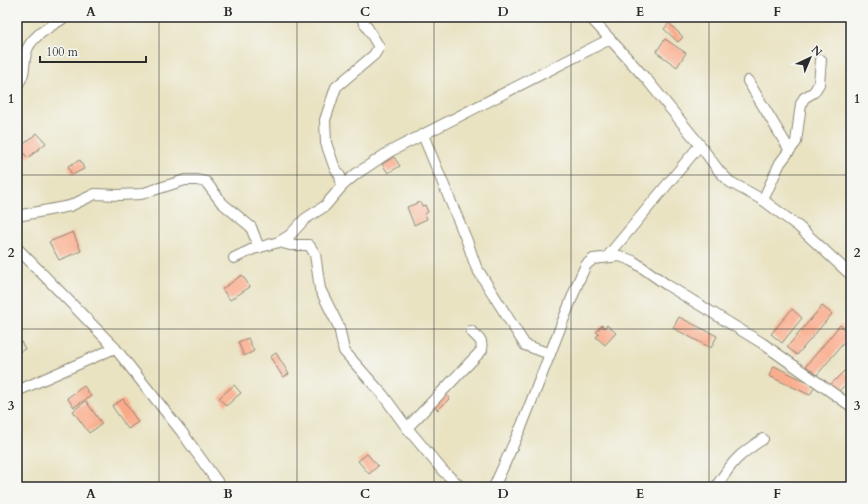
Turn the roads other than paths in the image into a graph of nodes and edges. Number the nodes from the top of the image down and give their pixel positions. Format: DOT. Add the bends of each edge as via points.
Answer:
graph roads {
  1 [pos="65,17"];
  2 [pos="361,17"];
  3 [pos="590,17"];
  4 [pos="610,39"];
  5 [pos="822,60"];
  6 [pos="748,81"];
  7 [pos="17,85"];
  8 [pos="423,135"];
  9 [pos="700,145"];
  10 [pos="789,149"];
  11 [pos="342,186"];
  12 [pos="763,200"];
  13 [pos="17,216"];
  14 [pos="290,240"];
  15 [pos="17,248"];
  16 [pos="259,248"];
  17 [pos="607,257"];
  18 [pos="234,258"];
  19 [pos="851,275"];
  20 [pos="471,330"];
  21 [pos="115,348"];
  22 [pos="550,354"];
  23 [pos="17,391"];
  24 [pos="851,406"];
  25 [pos="407,428"];
  26 [pos="763,439"];
  27 [pos="221,487"];
  28 [pos="462,487"];
  29 [pos="494,487"];
  30 [pos="716,487"];
  1 -- 7 [label="street" via="30,43 26,53 25,71"];
  2 -- 11 [label="street" via="379,47 374,55 336,87 325,120 326,143"];
  3 -- 4 [label="street"];
  4 -- 8 [label="street"];
  4 -- 9 [label="street" via="630,59"];
  5 -- 10 [label="street" via="819,84 801,104 796,142"];
  6 -- 10 [label="street"];
  8 -- 11 [label="street" via="389,152"];
  8 -- 22 [label="street" via="476,267 525,345"];
  9 -- 12 [label="street" via="730,182"];
  9 -- 17 [label="street"];
  10 -- 12 [label="street"];
  11 -- 14 [label="street" via="325,206 305,219"];
  12 -- 19 [label="street" via="799,227"];
  13 -- 16 [label="street" via="70,206 95,194 141,194 185,180 197,180 206,182 222,203 251,227"];
  14 -- 16 [label="street"];
  14 -- 25 [label="street" via="309,245 316,254 320,289 339,327 344,351 383,395"];
  15 -- 21 [label="street"];
  16 -- 18 [label="street"];
  17 -- 22 [label="street" via="593,259 586,265"];
  17 -- 24 [label="street" via="620,256 633,261 667,285 762,343"];
  20 -- 25 [label="street" via="481,341 482,350"];
  21 -- 23 [label="street"];
  21 -- 27 [label="street"];
  22 -- 29 [label="street" via="522,426"];
  25 -- 28 [label="street" via="443,471"];
  26 -- 30 [label="street" via="729,466"];
}
